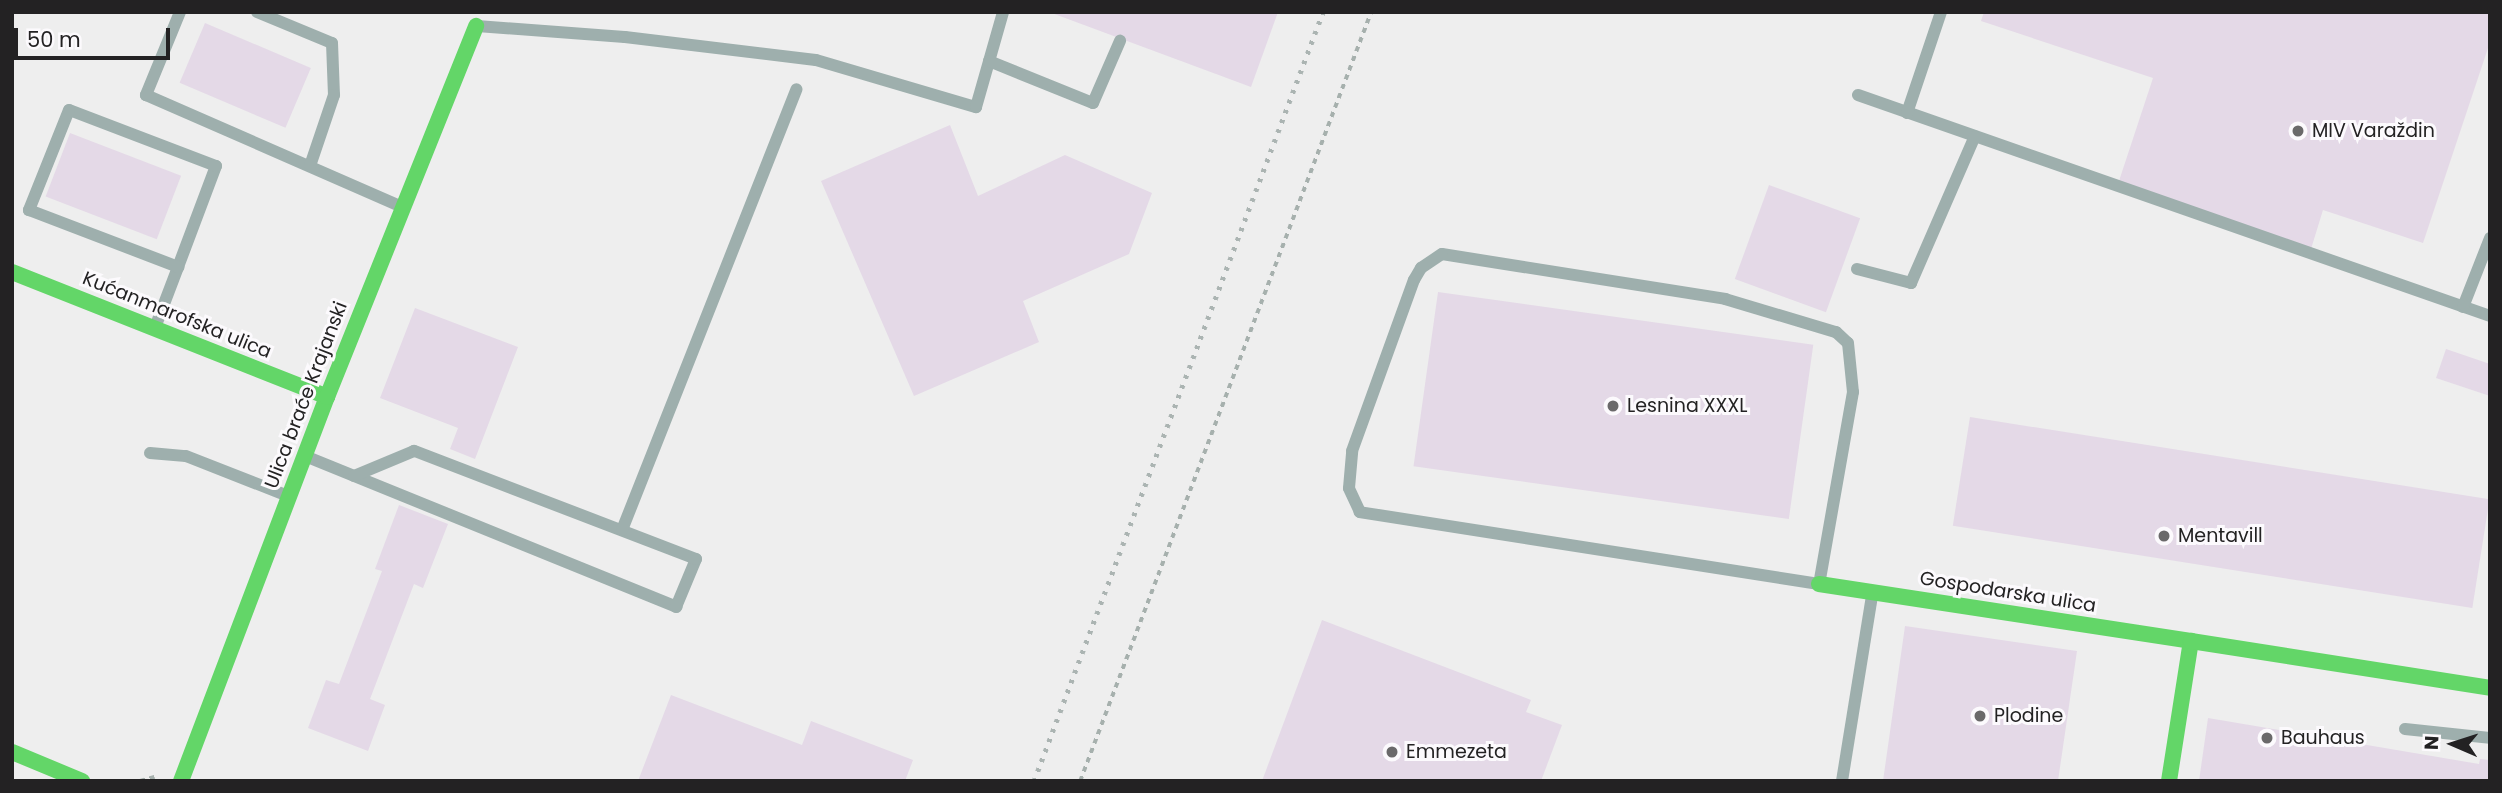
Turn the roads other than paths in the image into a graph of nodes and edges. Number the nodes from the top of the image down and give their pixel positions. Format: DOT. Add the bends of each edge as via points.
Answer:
graph roads {
  1 [pos="180,12"];
  2 [pos="257,12"];
  3 [pos="1003,12"];
  4 [pos="1941,12"];
  5 [pos="476,26"];
  6 [pos="1120,41"];
  7 [pos="989,61"];
  8 [pos="797,89"];
  9 [pos="1858,95"];
  10 [pos="1907,113"];
  11 [pos="1975,136"];
  12 [pos="310,166"];
  13 [pos="403,207"];
  14 [pos="2490,237"];
  15 [pos="178,267"];
  16 [pos="1857,269"];
  17 [pos="12,272"];
  18 [pos="2463,307"];
  19 [pos="2490,316"];
  20 [pos="155,329"];
  21 [pos="327,397"];
  22 [pos="150,453"];
  23 [pos="305,456"];
  24 [pos="354,475"];
  25 [pos="289,497"];
  26 [pos="622,530"];
  27 [pos="1819,584"];
  28 [pos="1872,593"];
  29 [pos="2191,641"];
  30 [pos="2490,688"];
  31 [pos="2405,729"];
  32 [pos="2490,738"];
  33 [pos="12,751"];
  34 [pos="82,781"];
  35 [pos="181,781"];
  36 [pos="1842,781"];
  37 [pos="2169,781"];
  1 -- 12 [label="lane" via="146,95"];
  2 -- 12 [label="lane" via="332,43 334,95"];
  3 -- 7 [label="lane"];
  4 -- 10 [label="lane"];
  5 -- 7 [label="lane" via="625,37 816,60 975,107"];
  5 -- 13 [label="street, Ulica braće Krajanski"];
  6 -- 7 [label="lane" via="1093,103"];
  8 -- 26 [label="lane"];
  9 -- 10 [label="lane"];
  10 -- 11 [label="lane"];
  11 -- 16 [label="lane" via="1911,283"];
  11 -- 18 [label="lane"];
  12 -- 13 [label="lane"];
  13 -- 21 [label="street, Ulica braće Krajanski"];
  14 -- 18 [label="lane"];
  15 -- 15 [label="lane" via="29,210 69,110 216,166"];
  15 -- 20 [label="lane"];
  17 -- 20 [label="street, Kućanmarofska ulica"];
  18 -- 19 [label="lane"];
  20 -- 21 [label="street, Kućanmarofska ulica"];
  21 -- 23 [label="street, Ulica braće Krajanski"];
  22 -- 25 [label="lane" via="186,456"];
  23 -- 24 [label="lane"];
  23 -- 25 [label="street, Ulica braće Krajanski"];
  24 -- 26 [label="lane" via="414,451"];
  24 -- 26 [label="lane" via="676,607 696,559"];
  25 -- 35 [label="street, Ulica braće Krajanski"];
  27 -- 27 [label="lane" via="1853,392 1848,343 1836,332 1724,299 1459,254 1442,254 1421,268 1352,451 1349,488 1360,512"];
  27 -- 28 [label="street, Gospodarska ulica"];
  28 -- 29 [label="street, Gospodarska ulica"];
  28 -- 36 [label="lane"];
  29 -- 30 [label="street, Gospodarska ulica"];
  29 -- 37 [label="street"];
  31 -- 32 [label="lane"];
  33 -- 34 [label="street"];
}
